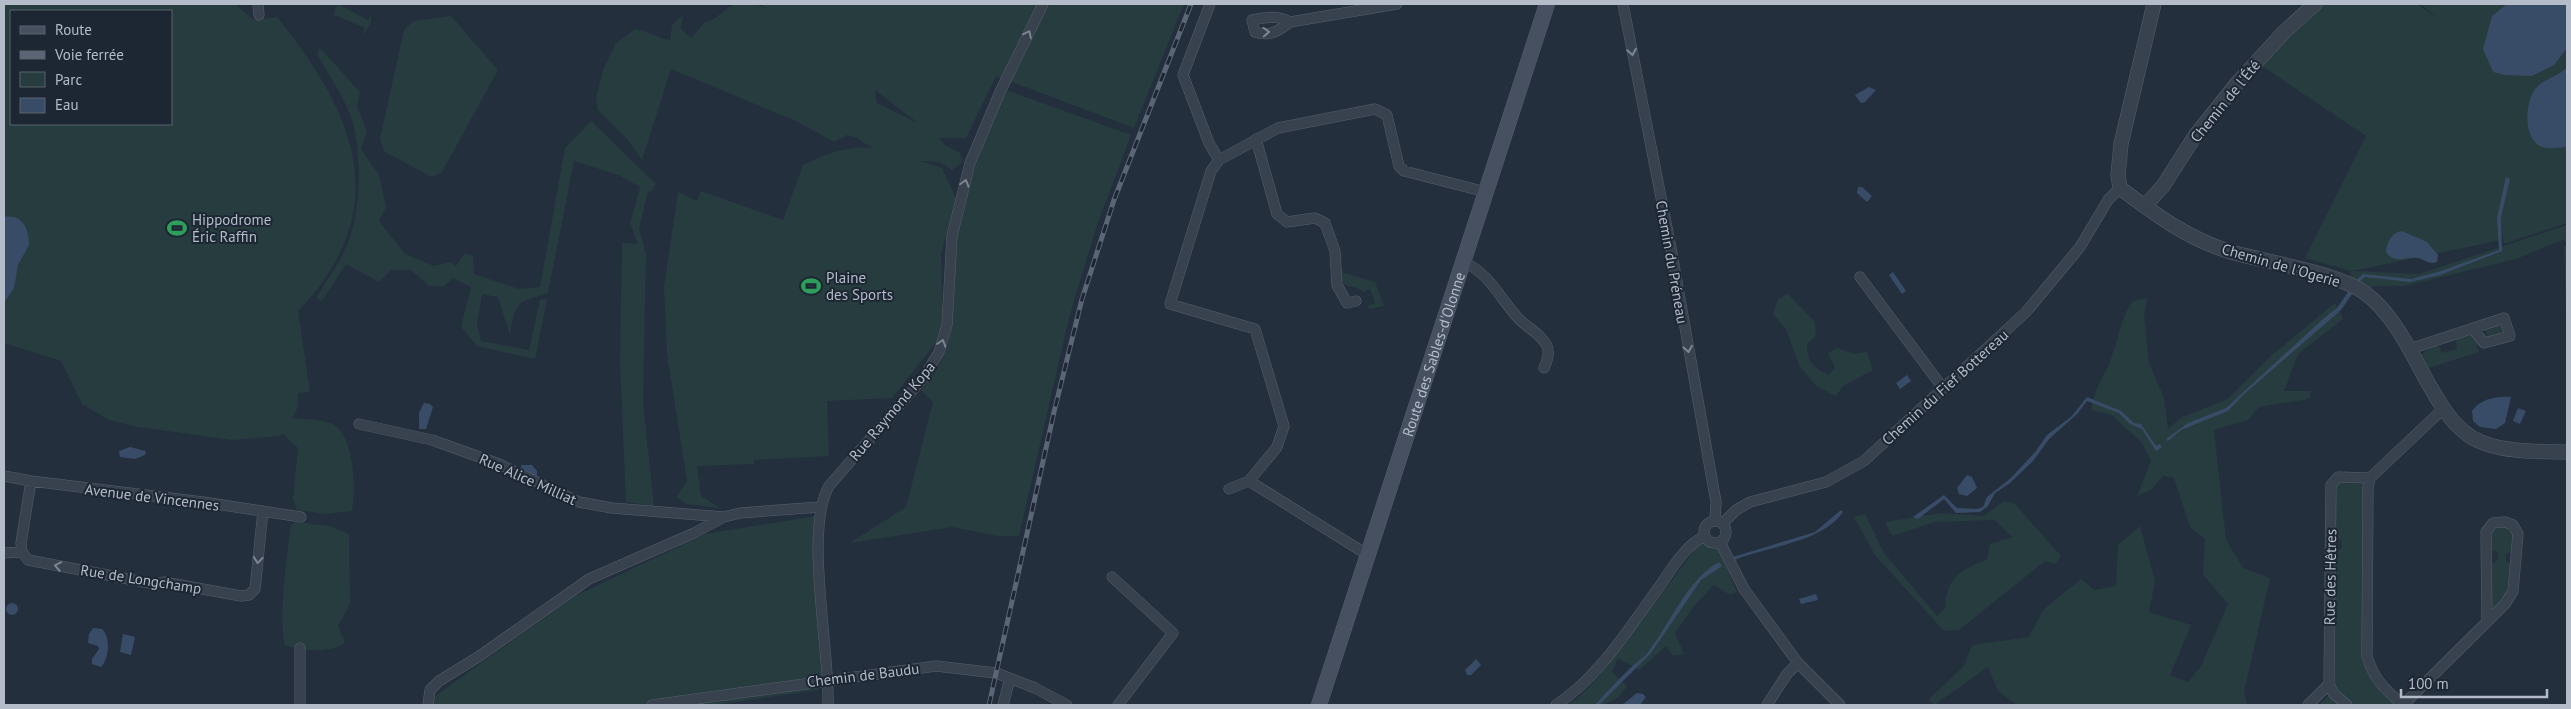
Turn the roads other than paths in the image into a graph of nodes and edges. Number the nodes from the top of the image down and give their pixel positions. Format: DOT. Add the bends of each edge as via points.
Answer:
graph roads {
  1 [pos="258,4"];
  2 [pos="1043,4"];
  3 [pos="1210,4"];
  4 [pos="1397,4"];
  5 [pos="1547,4"];
  6 [pos="1623,4"];
  7 [pos="2154,4"];
  8 [pos="2315,4"];
  9 [pos="259,15"];
  10 [pos="1290,22"];
  11 [pos="1256,140"];
  12 [pos="1220,160"];
  13 [pos="2120,188"];
  14 [pos="1486,192"];
  15 [pos="2145,206"];
  16 [pos="1463,262"];
  17 [pos="1860,277"];
  18 [pos="1356,301"];
  19 [pos="2473,329"];
  20 [pos="2410,349"];
  21 [pos="1544,368"];
  22 [pos="1943,388"];
  23 [pos="2443,409"];
  24 [pos="358,424"];
  25 [pos="2567,452"];
  26 [pos="4,476"];
  27 [pos="2370,478"];
  28 [pos="1249,480"];
  29 [pos="31,482"];
  30 [pos="1229,489"];
  31 [pos="820,507"];
  32 [pos="263,511"];
  33 [pos="301,517"];
  34 [pos="724,517"];
  35 [pos="1719,522"];
  36 [pos="1705,536"];
  37 [pos="1720,542"];
  38 [pos="22,552"];
  39 [pos="4,553"];
  40 [pos="1368,555"];
  41 [pos="1112,577"];
  42 [pos="2487,622"];
  43 [pos="300,648"];
  44 [pos="1798,663"];
  45 [pos="1010,678"];
  46 [pos="829,680"];
  47 [pos="2329,684"];
  48 [pos="300,705"];
  49 [pos="428,705"];
  50 [pos="652,705"];
  51 [pos="828,705"];
  52 [pos="1003,705"];
  53 [pos="1067,705"];
  54 [pos="1118,705"];
  55 [pos="1319,705"];
  56 [pos="1556,705"];
  57 [pos="1767,705"];
  58 [pos="1840,705"];
  59 [pos="2308,705"];
  60 [pos="2347,705"];
  61 [pos="2403,705"];
  1 -- 9 [label="street"];
  31 -- 2 [label="street, Rue Raymond Kopa, one-way" via="830,486 918,384 939,352 947,325 952,236 970,163"];
  3 -- 12 [label="street" via="1183,74 1209,142"];
  4 -- 10 [label="street"];
  5 -- 14 [label="main road, Route des Sables-d'Olonne"];
  6 -- 35 [label="street, Chemin du Préneau, one-way" via="1671,248"];
  7 -- 13 [label="street" via="2121,144"];
  8 -- 15 [label="street, Chemin de l'Été" via="2238,82"];
  11 -- 12 [label="street"];
  11 -- 14 [label="street" via="1284,126 1375,109 1387,115 1399,166 1404,171"];
  11 -- 18 [label="street" via="1277,214 1287,222 1315,218 1326,223 1335,251 1337,285 1347,303"];
  12 -- 28 [label="street" via="1211,172 1170,304 1255,329 1284,426 1277,447"];
  13 -- 15 [label="street, Chemin de l'Ogerie"];
  13 -- 22 [label="street, Chemin du Fief Bottereau" via="2108,200 2054,282"];
  14 -- 16 [label="main road, Route des Sables-d'Olonne"];
  15 -- 20 [label="street, Chemin de l'Ogerie" via="2165,222 2204,243 2335,279 2363,291 2390,316"];
  16 -- 21 [label="street" via="1490,280 1519,319 1546,345 1548,355"];
  16 -- 40 [label="main road, Route des Sables-d'Olonne"];
  17 -- 22 [label="street"];
  19 -- 20 [label="street"];
  20 -- 23 [label="street, Chemin de l'Ogerie"];
  22 -- 35 [label="street, Chemin du Fief Bottereau" via="1864,461 1840,476 1750,502"];
  23 -- 25 [label="street, Chemin de l'Ogerie" via="2463,432 2491,446"];
  23 -- 27 [label="street"];
  24 -- 34 [label="street, Rue Alice Milliat" via="432,440 499,464 579,502 612,508"];
  26 -- 29 [label="street, Avenue de Vincennes"];
  27 -- 47 [label="street, Rue des Hêtres" via="2338,478 2331,484"];
  27 -- 61 [label="street" via="2367,656 2372,672 2383,687"];
  28 -- 30 [label="street"];
  28 -- 40 [label="street"];
  29 -- 32 [label="street, Avenue de Vincennes"];
  29 -- 38 [label="street"];
  31 -- 34 [label="street, Rue Alice Milliat"];
  31 -- 46 [label="street, Rue Raymond Kopa" via="819,563"];
  32 -- 33 [label="street, Avenue de Vincennes"];
  32 -- 38 [label="street, Rue de Longchamp, one-way" via="255,589 249,595 164,582 155,584 28,560"];
  34 -- 49 [label="street" via="589,579 439,681 430,690"];
  35 -- 36 [label="street" via="1706,526"];
  35 -- 37 [label="street" via="1727,534"];
  36 -- 37 [label="street" via="1709,541"];
  36 -- 56 [label="street" via="1686,549 1588,678 1571,696"];
  37 -- 44 [label="street" via="1744,589"];
  38 -- 39 [label="street"];
  40 -- 55 [label="main road, Route des Sables-d'Olonne"];
  41 -- 54 [label="street" via="1173,633"];
  42 -- 42 [label="street" via="2513,591 2518,534 2512,525 2505,522 2493,523 2486,532"];
  42 -- 61 [label="street"];
  43 -- 48 [label="street"];
  44 -- 57 [label="street"];
  44 -- 58 [label="street"];
  45 -- 46 [label="street, Chemin de Baudu" via="983,670 936,666"];
  45 -- 52 [label="street"];
  45 -- 53 [label="street, Chemin de Baudu"];
  46 -- 50 [label="street, Chemin de Baudu"];
  46 -- 51 [label="street, Rue Raymond Kopa"];
  47 -- 59 [label="street"];
  47 -- 60 [label="street"];
}
